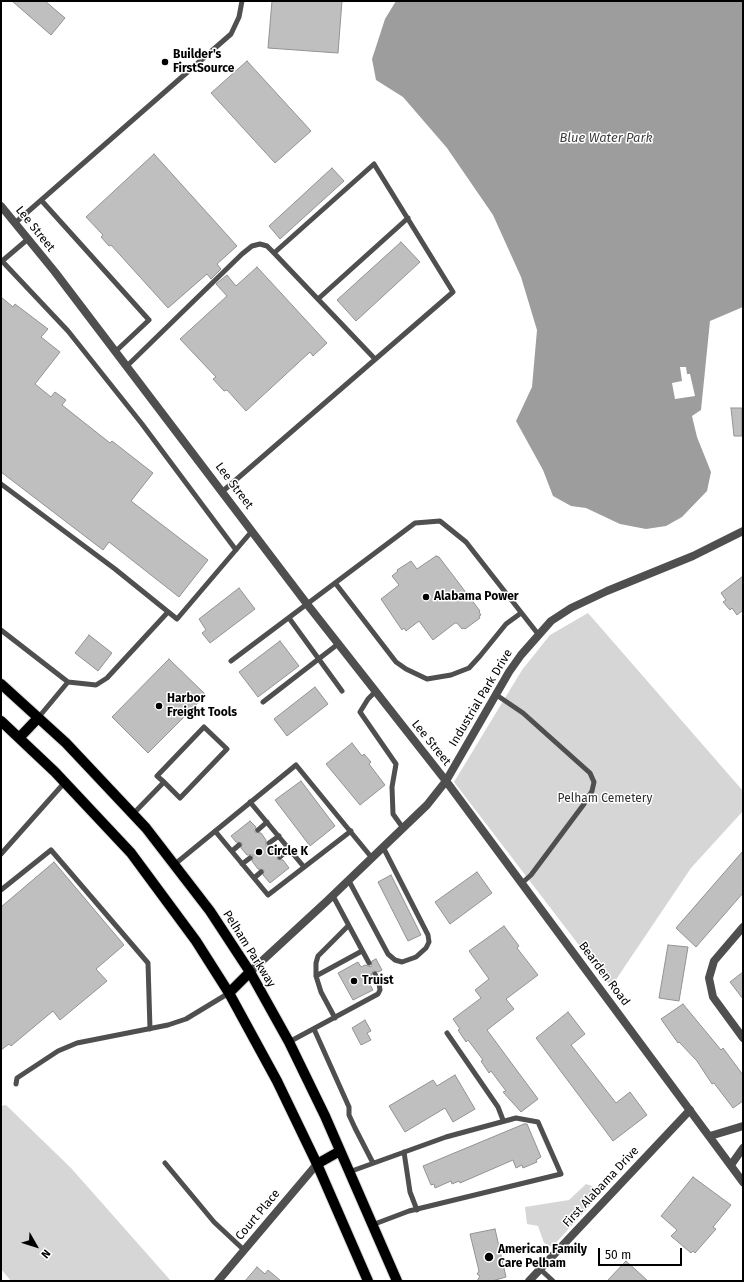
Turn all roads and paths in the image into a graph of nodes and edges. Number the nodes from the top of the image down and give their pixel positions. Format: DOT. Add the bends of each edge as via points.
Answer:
graph roads {
  1 [pos="242,1"];
  2 [pos="41,200"];
  3 [pos="1,206"];
  4 [pos="408,218"];
  5 [pos="15,223"];
  6 [pos="28,239"];
  7 [pos="274,253"];
  8 [pos="1,261"];
  9 [pos="318,299"];
  10 [pos="116,351"];
  11 [pos="375,359"];
  12 [pos="127,366"];
  13 [pos="1,484"];
  14 [pos="223,491"];
  15 [pos="743,530"];
  16 [pos="252,531"];
  17 [pos="236,550"];
  18 [pos="336,584"];
  19 [pos="307,604"];
  20 [pos="168,612"];
  21 [pos="521,613"];
  22 [pos="289,618"];
  23 [pos="1,630"];
  24 [pos="538,634"];
  25 [pos="338,644"];
  26 [pos="319,659"];
  27 [pos="232,661"];
  28 [pos="68,682"];
  29 [pos="1,684"];
  30 [pos="342,691"];
  31 [pos="375,692"];
  32 [pos="495,694"];
  33 [pos="263,702"];
  34 [pos="38,718"];
  35 [pos="1,721"];
  36 [pos="19,738"];
  37 [pos="446,781"];
  38 [pos="64,782"];
  39 [pos="164,782"];
  40 [pos="250,802"];
  41 [pos="133,814"];
  42 [pos="267,822"];
  43 [pos="403,828"];
  44 [pos="258,830"];
  45 [pos="215,831"];
  46 [pos="350,831"];
  47 [pos="279,836"];
  48 [pos="269,843"];
  49 [pos="239,846"];
  50 [pos="383,848"];
  51 [pos="289,849"];
  52 [pos="232,851"];
  53 [pos="1,854"];
  54 [pos="280,857"];
  55 [pos="250,858"];
  56 [pos="372,858"];
  57 [pos="174,864"];
  58 [pos="242,864"];
  59 [pos="304,867"];
  60 [pos="261,872"];
  61 [pos="254,878"];
  62 [pos="349,881"];
  63 [pos="522,883"];
  64 [pos="1,890"];
  65 [pos="333,896"];
  66 [pos="348,926"];
  67 [pos="743,927"];
  68 [pos="362,951"];
  69 [pos="369,963"];
  70 [pos="250,972"];
  71 [pos="375,974"];
  72 [pos="316,976"];
  73 [pos="229,993"];
  74 [pos="335,1018"];
  75 [pos="150,1029"];
  76 [pos="314,1029"];
  77 [pos="447,1032"];
  78 [pos="743,1038"];
  79 [pos="288,1042"];
  80 [pos="16,1084"];
  81 [pos="690,1110"];
  82 [pos="503,1120"];
  83 [pos="743,1126"];
  84 [pos="710,1136"];
  85 [pos="743,1148"];
  86 [pos="340,1151"];
  87 [pos="404,1152"];
  88 [pos="165,1163"];
  89 [pos="373,1163"];
  90 [pos="317,1164"];
  91 [pos="730,1165"];
  92 [pos="349,1172"];
  93 [pos="743,1182"];
  94 [pos="417,1210"];
  95 [pos="372,1225"];
  96 [pos="244,1250"];
  97 [pos="540,1269"];
  98 [pos="218,1281"];
  99 [pos="368,1281"];
  100 [pos="397,1281"];
  101 [pos="529,1281"];
  102 [pos="553,1281"];
  1 -- 2 [label="lane" via="239,17 231,34"];
  2 -- 5 [label="lane"];
  2 -- 10 [label="lane" via="149,320"];
  3 -- 5 [label="street, Lee Street"];
  4 -- 7 [label="lane" via="374,164"];
  4 -- 9 [label="lane"];
  4 -- 11 [label="lane" via="452,292"];
  5 -- 6 [label="street, Lee Street"];
  6 -- 8 [label="lane"];
  6 -- 10 [label="street, Lee Street"];
  7 -- 9 [label="lane"];
  7 -- 12 [label="lane" via="267,246 252,246"];
  8 -- 17 [label="lane" via="68,331 142,424"];
  9 -- 11 [label="lane"];
  10 -- 12 [label="street, Lee Street"];
  11 -- 14 [label="lane"];
  12 -- 14 [label="street, Lee Street"];
  13 -- 20 [label="lane"];
  14 -- 16 [label="street, Lee Street"];
  15 -- 24 [label="street, Industrial Park Drive" via="693,556 571,608 551,621"];
  16 -- 17 [label="lane"];
  16 -- 19 [label="street, Lee Street"];
  17 -- 20 [label="lane" via="177,619"];
  18 -- 19 [label="lane"];
  18 -- 21 [label="lane" via="415,523 440,521 466,542"];
  18 -- 21 [label="lane" via="396,662 406,670 427,679 451,675 469,668 506,624"];
  19 -- 22 [label="lane"];
  19 -- 25 [label="street, Lee Street"];
  20 -- 28 [label="lane" via="107,678 96,685"];
  21 -- 24 [label="lane"];
  22 -- 26 [label="lane"];
  22 -- 27 [label="lane"];
  23 -- 28 [label="lane"];
  24 -- 32 [label="street, Industrial Park Drive" via="520,654"];
  25 -- 26 [label="lane"];
  25 -- 31 [label="street, Lee Street"];
  26 -- 30 [label="lane"];
  26 -- 33 [label="lane"];
  28 -- 34 [label="lane"];
  29 -- 34 [label="main road, Pelham Parkway"];
  31 -- 37 [label="street, Lee Street"];
  31 -- 43 [label="lane" via="360,712 396,764 392,787 393,814"];
  32 -- 37 [label="street, Industrial Park Drive"];
  32 -- 63 [label="lane" via="524,712 590,773 594,782 584,804 531,875"];
  34 -- 36 [label="main road"];
  34 -- 41 [label="main road, Pelham Parkway" via="71,748"];
  35 -- 36 [label="main road"];
  36 -- 38 [label="main road"];
  37 -- 43 [label="street, Industrial Park Drive" via="427,805"];
  37 -- 63 [label="street, Bearden Road"];
  38 -- 53 [label="lane"];
  38 -- 73 [label="main road" via="131,853 149,876 192,934"];
  39 -- 39 [label="lane" via="180,798 227,749 204,727 157,776"];
  39 -- 41 [label="lane"];
  40 -- 42 [label="lane"];
  40 -- 45 [label="lane"];
  40 -- 46 [label="lane" via="296,765"];
  41 -- 57 [label="main road, Pelham Parkway"];
  42 -- 44 [label="lane"];
  42 -- 47 [label="lane"];
  43 -- 50 [label="street, Industrial Park Drive"];
  45 -- 52 [label="lane"];
  45 -- 57 [label="lane"];
  46 -- 56 [label="lane"];
  46 -- 59 [label="lane"];
  47 -- 48 [label="lane"];
  47 -- 51 [label="lane"];
  49 -- 52 [label="lane"];
  50 -- 56 [label="street, Industrial Park Drive"];
  50 -- 62 [label="lane" via="428,935 429,942 426,948 416,957 402,962 388,954"];
  51 -- 54 [label="lane"];
  51 -- 59 [label="lane"];
  52 -- 58 [label="lane"];
  55 -- 58 [label="lane"];
  56 -- 62 [label="street, Industrial Park Drive"];
  57 -- 70 [label="main road, Pelham Parkway"];
  58 -- 61 [label="lane"];
  59 -- 61 [label="lane" via="268,896"];
  60 -- 61 [label="lane"];
  62 -- 65 [label="street, Industrial Park Drive"];
  63 -- 81 [label="street, Bearden Road"];
  64 -- 75 [label="lane" via="51,850 148,963"];
  65 -- 66 [label="lane"];
  65 -- 70 [label="street, Industrial Park Drive"];
  66 -- 68 [label="lane"];
  66 -- 72 [label="lane" via="318,956"];
  67 -- 78 [label="street" via="714,961 709,978 713,997"];
  68 -- 69 [label="lane"];
  68 -- 72 [label="lane"];
  70 -- 73 [label="main road"];
  70 -- 79 [label="main road, Pelham Parkway"];
  71 -- 74 [label="lane" via="379,983 378,994"];
  72 -- 74 [label="lane" via="321,992"];
  73 -- 75 [label="lane" via="186,1019"];
  73 -- 90 [label="main road"];
  74 -- 76 [label="lane"];
  75 -- 80 [label="lane" via="77,1043 58,1051 17,1078"];
  76 -- 79 [label="lane"];
  76 -- 89 [label="lane" via="349,1107 349,1115"];
  77 -- 82 [label="lane" via="498,1107"];
  79 -- 86 [label="main road, Pelham Parkway"];
  81 -- 84 [label="street, Bearden Road"];
  81 -- 97 [label="street, First Alabama Drive"];
  82 -- 87 [label="lane"];
  82 -- 94 [label="lane" via="516,1118 538,1122 561,1174"];
  83 -- 84 [label="street"];
  84 -- 91 [label="street, Bearden Road"];
  85 -- 91 [label="street"];
  86 -- 90 [label="main road"];
  86 -- 92 [label="main road, Pelham Parkway"];
  87 -- 89 [label="lane"];
  87 -- 94 [label="lane" via="410,1192"];
  88 -- 96 [label="lane" via="214,1222"];
  89 -- 92 [label="lane"];
  90 -- 96 [label="street, Court Place"];
  90 -- 99 [label="main road"];
  91 -- 93 [label="street, Bearden Road"];
  92 -- 95 [label="main road, Pelham Parkway"];
  94 -- 95 [label="lane"];
  95 -- 100 [label="main road, Pelham Parkway"];
  96 -- 98 [label="street, Court Place"];
  97 -- 101 [label="street, First Alabama Drive"];
  97 -- 102 [label="lane"];
}
